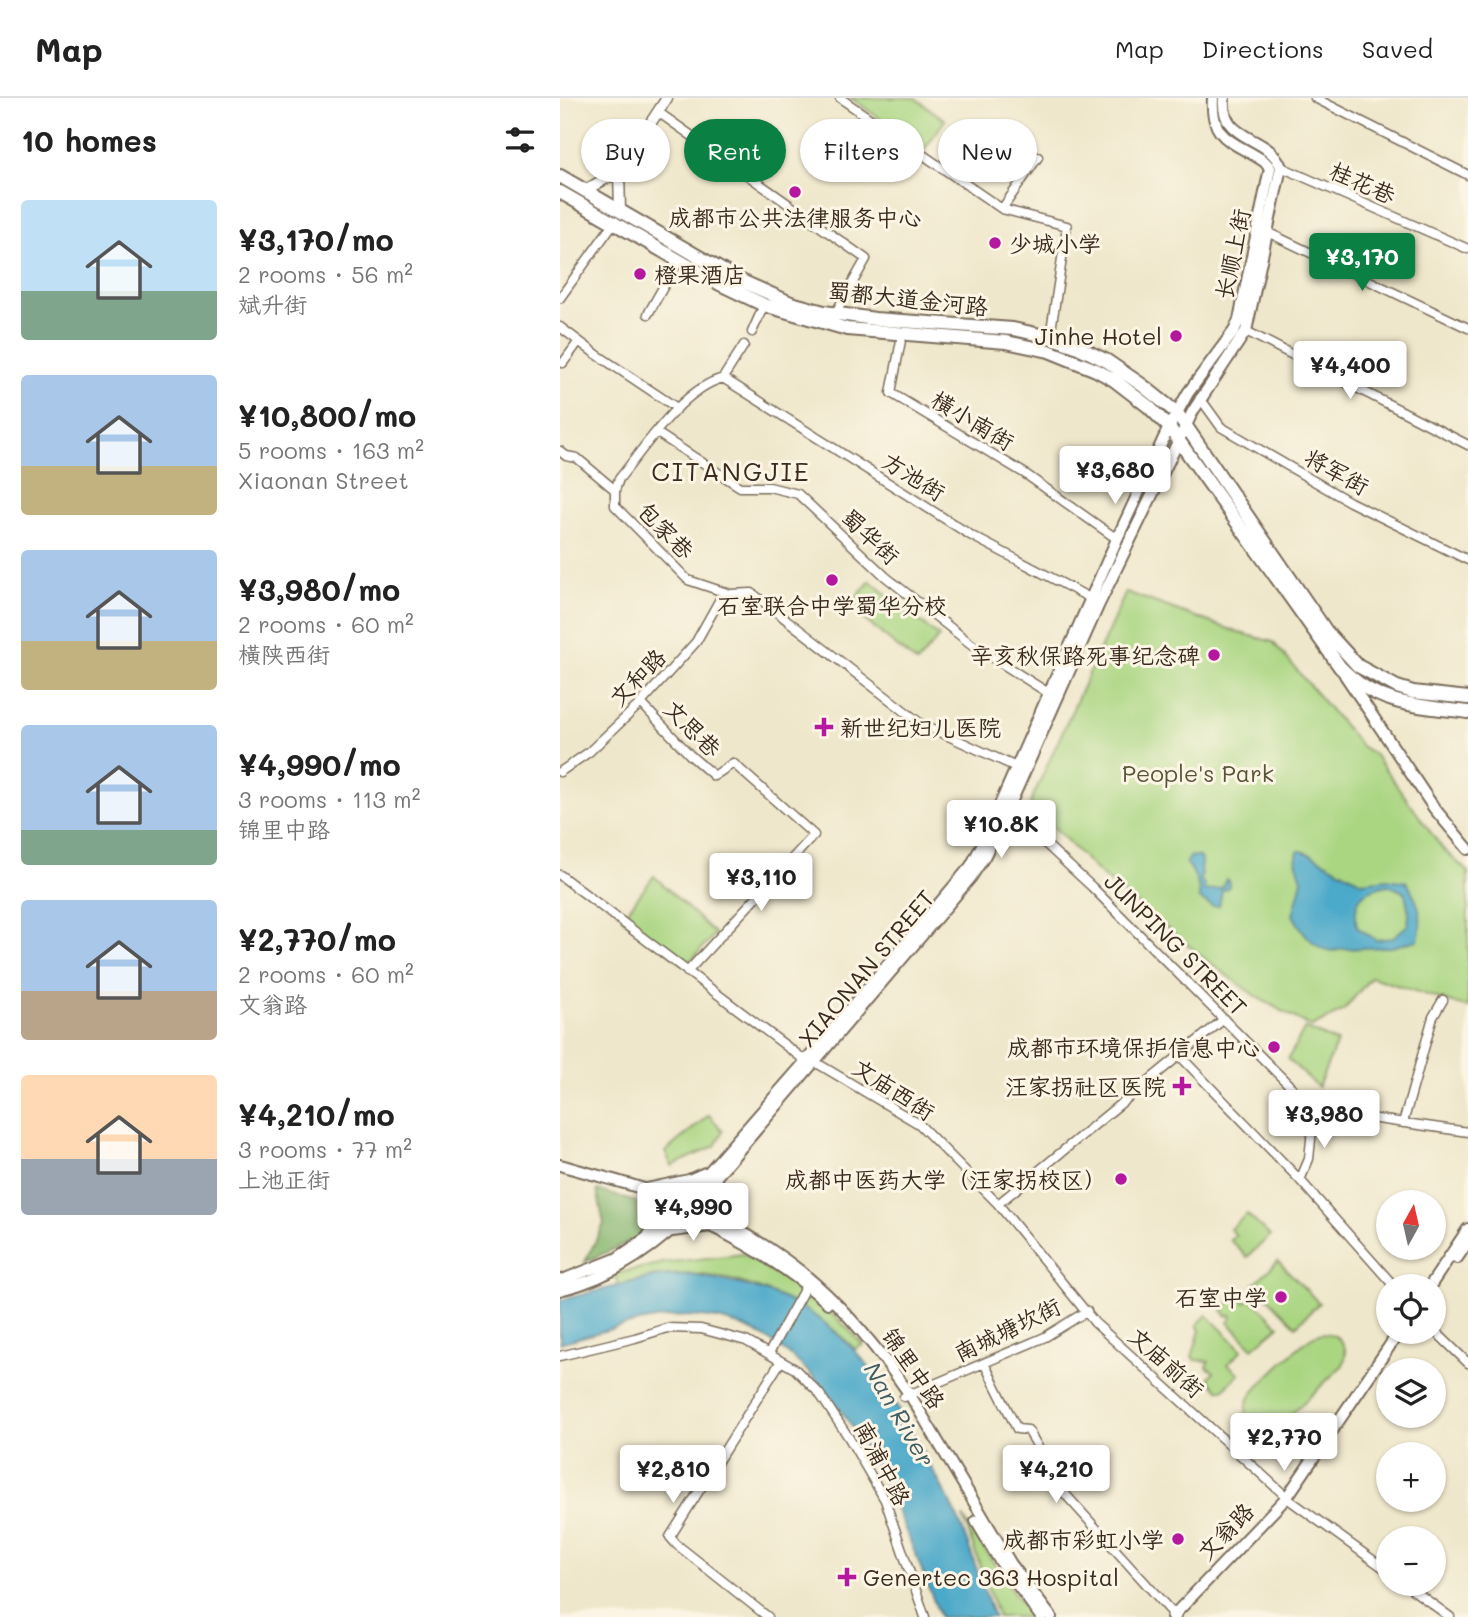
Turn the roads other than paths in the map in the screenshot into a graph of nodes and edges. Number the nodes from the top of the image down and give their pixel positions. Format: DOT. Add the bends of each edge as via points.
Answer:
graph roads {
  1 [pos="667,98"];
  2 [pos="840,98"];
  3 [pos="1213,98"];
  4 [pos="1224,98"];
  5 [pos="1315,98"];
  6 [pos="658,112"];
  7 [pos="653,119"];
  8 [pos="1038,157"];
  9 [pos="1281,167"];
  10 [pos="1468,175"];
  11 [pos="560,176"];
  12 [pos="602,182"];
  13 [pos="619,182"];
  14 [pos="560,192"];
  15 [pos="580,197"];
  16 [pos="1002,209"];
  17 [pos="617,217"];
  18 [pos="1268,232"];
  19 [pos="1468,249"];
  20 [pos="679,260"];
  21 [pos="560,298"];
  22 [pos="764,305"];
  23 [pos="648,314"];
  24 [pos="835,314"];
  25 [pos="560,327"];
  26 [pos="1468,328"];
  27 [pos="1246,331"];
  28 [pos="752,332"];
  29 [pos="902,335"];
  30 [pos="1049,337"];
  31 [pos="579,341"];
  32 [pos="744,345"];
  33 [pos="563,363"];
  34 [pos="723,378"];
  35 [pos="1200,398"];
  36 [pos="677,408"];
  37 [pos="1177,413"];
  38 [pos="1186,425"];
  39 [pos="1169,427"];
  40 [pos="657,433"];
  41 [pos="1179,439"];
  42 [pos="1468,445"];
  43 [pos="560,451"];
  44 [pos="615,490"];
  45 [pos="1117,539"];
  46 [pos="1468,560"];
  47 [pos="724,592"];
  48 [pos="1090,598"];
  49 [pos="1340,667"];
  50 [pos="1049,694"];
  51 [pos="1468,698"];
  52 [pos="640,703"];
  53 [pos="1468,712"];
  54 [pos="1016,767"];
  55 [pos="560,772"];
  56 [pos="1008,809"];
  57 [pos="1468,849"];
  58 [pos="560,875"];
  59 [pos="687,972"];
  60 [pos="1443,1000"];
  61 [pos="1224,1019"];
  62 [pos="1181,1056"];
  63 [pos="811,1061"];
  64 [pos="1314,1110"];
  65 [pos="1403,1123"];
  66 [pos="1468,1132"];
  67 [pos="560,1165"];
  68 [pos="560,1172"];
  69 [pos="712,1175"];
  70 [pos="1300,1180"];
  71 [pos="644,1193"];
  72 [pos="998,1204"];
  73 [pos="685,1208"];
  74 [pos="718,1224"];
  75 [pos="1468,1229"];
  76 [pos="669,1232"];
  77 [pos="648,1238"];
  78 [pos="1468,1242"];
  79 [pos="1383,1274"];
  80 [pos="1438,1274"];
  81 [pos="1446,1274"];
  82 [pos="560,1281"];
  83 [pos="807,1284"];
  84 [pos="560,1290"];
  85 [pos="1087,1311"];
  86 [pos="1446,1342"];
  87 [pos="1391,1344"];
  88 [pos="1398,1344"];
  89 [pos="769,1353"];
  90 [pos="560,1356"];
  91 [pos="781,1361"];
  92 [pos="984,1363"];
  93 [pos="1468,1363"];
  94 [pos="907,1396"];
  95 [pos="1289,1499"];
  96 [pos="1376,1562"];
  97 [pos="1420,1596"];
  98 [pos="1446,1616"];
  99 [pos="768,1617"];
  100 [pos="925,1617"];
  101 [pos="1041,1617"];
  102 [pos="1051,1617"];
  103 [pos="1176,1617"];
  1 -- 6 [label="street"];
  2 -- 16 [label="street"];
  3 -- 37 [label="main road, 长顺上街" via="1212,115 1219,131 1265,162 1270,171 1237,326"];
  4 -- 9 [label="main road" via="1223,112 1229,125 1268,150"];
  5 -- 10 [label="street"];
  6 -- 7 [label="street"];
  6 -- 24 [label="street" via="866,259"];
  8 -- 16 [label="street"];
  9 -- 18 [label="main road, 长顺上街"];
  9 -- 19 [label="street, 桂花巷"];
  11 -- 15 [label="main road"];
  12 -- 15 [label="street"];
  13 -- 17 [label="street"];
  14 -- 15 [label="main road"];
  15 -- 17 [label="main road"];
  16 -- 30 [label="street" via="1067,226"];
  17 -- 20 [label="main road, 蜀都大道金河路"];
  17 -- 21 [label="street"];
  17 -- 24 [label="main road, 蜀都大道金河路" via="746,284 791,303"];
  18 -- 26 [label="street"];
  18 -- 27 [label="main road, 长顺上街"];
  20 -- 22 [label="main road, 蜀都大道金河路"];
  20 -- 23 [label="street"];
  22 -- 28 [label="street"];
  22 -- 29 [label="main road, 蜀都大道金河路" via="847,329"];
  24 -- 30 [label="main road, 蜀都大道金河路" via="1013,329"];
  25 -- 31 [label="street"];
  27 -- 35 [label="main road, 长顺上街"];
  27 -- 42 [label="street"];
  29 -- 39 [label="main road, 蜀都大道金河路" via="1006,342 1060,355 1114,380"];
  29 -- 45 [label="street, 横小南街" via="891,393 1024,473"];
  30 -- 37 [label="main road, 蜀都大道金河路" via="1107,361"];
  31 -- 33 [label="street"];
  31 -- 36 [label="street"];
  32 -- 34 [label="street, 包家巷"];
  34 -- 36 [label="street, 包家巷"];
  34 -- 48 [label="street, 方池街" via="972,536"];
  35 -- 38 [label="main road, 长顺上街"];
  35 -- 46 [label="street, 将军街" via="1222,427 1350,502"];
  36 -- 40 [label="street, 包家巷"];
  37 -- 38 [label="main road, 蜀都大道金河路"];
  37 -- 39 [label="main road, 长顺上街"];
  38 -- 41 [label="main road, XIAONAN STREET"];
  38 -- 51 [label="main road, 蜀都大道金河路" via="1326,631 1358,666 1413,692"];
  39 -- 41 [label="main road, 蜀都大道金河路"];
  39 -- 45 [label="main road, XIAONAN STREET"];
  40 -- 44 [label="street, 包家巷"];
  40 -- 50 [label="street, 蜀华街" via="740,487 798,494 886,577 971,644"];
  41 -- 49 [label="main road, 蜀都大道金河路"];
  41 -- 56 [label="main road, XIAONAN STREET"];
  43 -- 44 [label="street" via="577,458"];
  44 -- 47 [label="street, 包家巷" via="615,506 688,580"];
  45 -- 48 [label="main road, XIAONAN STREET"];
  47 -- 52 [label="street, 文和路" via="696,642"];
  47 -- 54 [label="street, 包家巷" via="752,593 920,723"];
  48 -- 50 [label="main road, XIAONAN STREET"];
  49 -- 53 [label="main road, 蜀都大道金河路" via="1354,682 1387,700"];
  49 -- 57 [label="main road" via="1434,808"];
  50 -- 54 [label="main road, XIAONAN STREET"];
  52 -- 55 [label="street, 文和路" via="589,752"];
  52 -- 59 [label="street, 文思巷" via="714,776 733,763 814,835"];
  54 -- 63 [label="main road, XIAONAN STREET" via="971,866"];
  56 -- 61 [label="street, JUNPING STREET"];
  56 -- 63 [label="main road, XIAONAN STREET" via="971,877"];
  58 -- 59 [label="street, 文庙西街"];
  59 -- 63 [label="street, 文庙西街"];
  60 -- 65 [label="street" via="1433,1017"];
  61 -- 62 [label="street"];
  61 -- 64 [label="street, JUNPING STREET"];
  62 -- 70 [label="street"];
  62 -- 72 [label="street"];
  63 -- 69 [label="main road, XIAONAN STREET"];
  63 -- 72 [label="street, 文庙西街" via="919,1124"];
  64 -- 65 [label="street"];
  64 -- 70 [label="street" via="1309,1159"];
  65 -- 66 [label="street"];
  67 -- 71 [label="main road"];
  68 -- 71 [label="main road"];
  69 -- 71 [label="main road"];
  69 -- 73 [label="main road, XIAONAN STREET"];
  69 -- 74 [label="main road"];
  70 -- 79 [label="street"];
  71 -- 73 [label="main road, 锦里中路"];
  71 -- 77 [label="main road" via="652,1222"];
  72 -- 85 [label="street, 文庙西街"];
  73 -- 74 [label="main road, 锦里中路"];
  73 -- 76 [label="main road"];
  73 -- 77 [label="main road"];
  74 -- 76 [label="main road"];
  74 -- 83 [label="main road, 锦里中路"];
  74 -- 94 [label="main road, 锦里中路" via="765,1246 820,1286 870,1339"];
  75 -- 80 [label="main road"];
  76 -- 84 [label="main road" via="624,1266"];
  77 -- 82 [label="main road" via="616,1259"];
  78 -- 81 [label="main road"];
  83 -- 89 [label="street"];
  83 -- 94 [label="main road, 锦里中路" via="853,1328"];
  85 -- 92 [label="street, 南城塘坎街"];
  85 -- 95 [label="street, 文庙前街"];
  86 -- 93 [label="street"];
  87 -- 95 [label="main road, 文翁路"];
  88 -- 95 [label="main road, 文翁路"];
  89 -- 90 [label="street, 南浦中路" via="746,1340 701,1329 667,1328"];
  89 -- 91 [label="street, 南浦中路"];
  91 -- 99 [label="street" via="670,1536"];
  91 -- 100 [label="street, 南浦中路" via="819,1394 885,1500"];
  92 -- 94 [label="street, 南城塘坎街"];
  92 -- 103 [label="street" via="1017,1429 1028,1430 1066,1495"];
  94 -- 101 [label="main road, 锦里中路" via="998,1558"];
  94 -- 102 [label="main road, 锦里中路" via="1011,1564"];
  95 -- 96 [label="street, 文庙前街"];
  95 -- 103 [label="main road, 文翁路"];
  97 -- 98 [label="street"];
}
